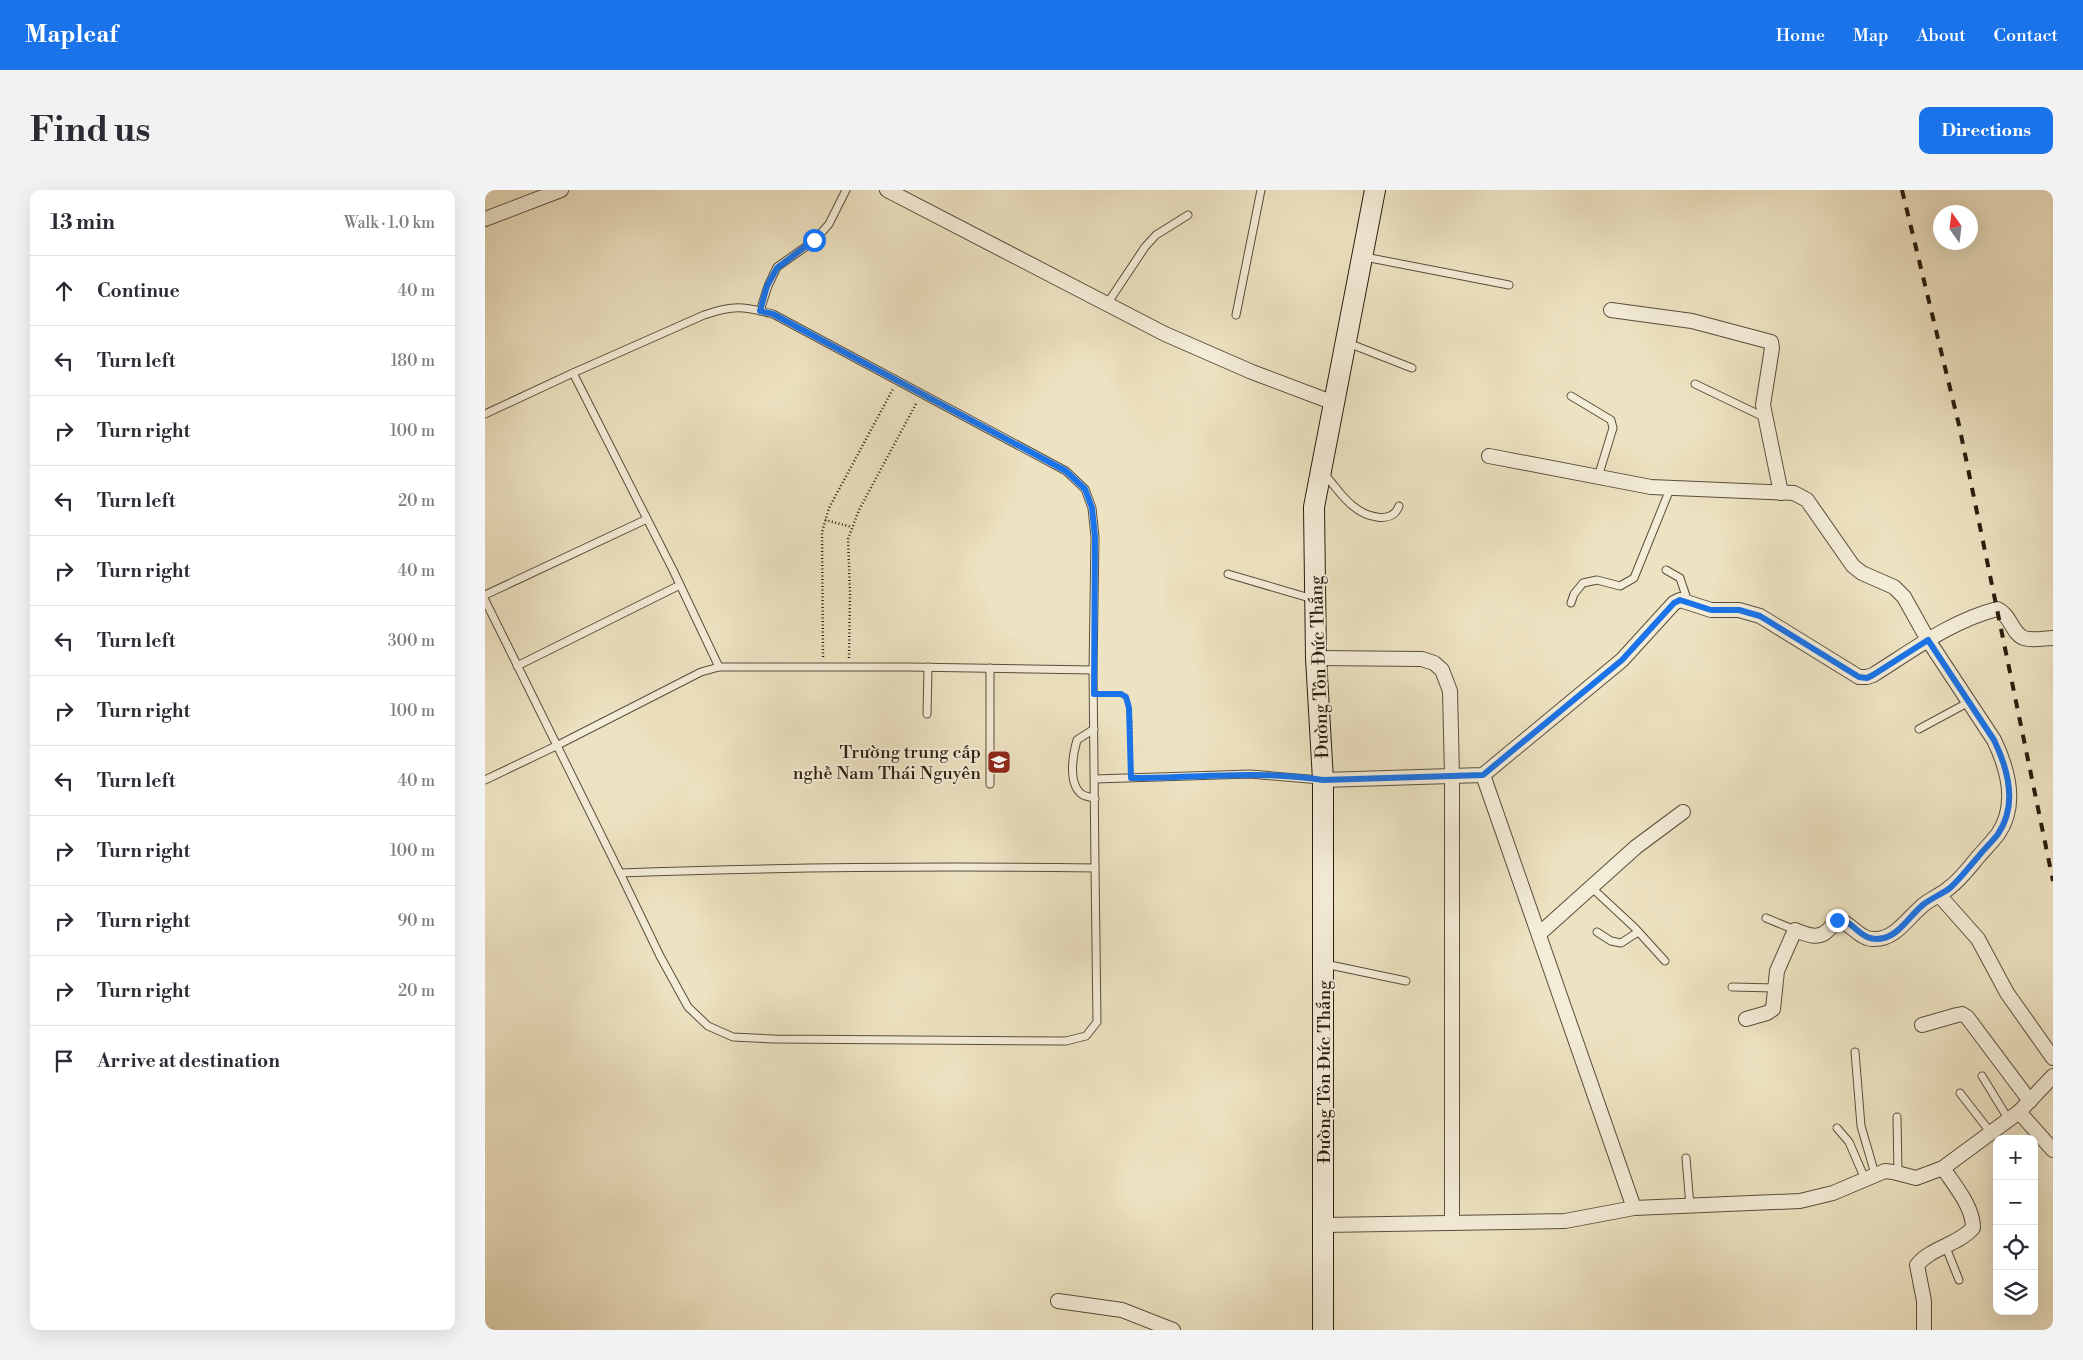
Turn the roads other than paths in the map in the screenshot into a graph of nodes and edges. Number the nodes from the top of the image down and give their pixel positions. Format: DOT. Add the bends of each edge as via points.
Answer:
graph roads {
  1 [pos="561,190"];
  2 [pos="845,190"];
  3 [pos="887,190"];
  4 [pos="1261,190"];
  5 [pos="1375,190"];
  6 [pos="1188,215"];
  7 [pos="485,219"];
  8 [pos="1362,256"];
  9 [pos="1509,285"];
  10 [pos="1107,304"];
  11 [pos="1611,310"];
  12 [pos="760,311"];
  13 [pos="1236,315"];
  14 [pos="1345,342"];
  15 [pos="1412,368"];
  16 [pos="573,373"];
  17 [pos="1695,384"];
  18 [pos="1571,396"];
  19 [pos="1333,404"];
  20 [pos="485,414"];
  21 [pos="1764,417"];
  22 [pos="1489,456"];
  23 [pos="1321,470"];
  24 [pos="1598,477"];
  25 [pos="1669,489"];
  26 [pos="1781,493"];
  27 [pos="1399,506"];
  28 [pos="647,518"];
  29 [pos="1666,570"];
  30 [pos="1228,574"];
  31 [pos="681,586"];
  32 [pos="485,595"];
  33 [pos="485,600"];
  34 [pos="1315,600"];
  35 [pos="1688,602"];
  36 [pos="1571,603"];
  37 [pos="2053,638"];
  38 [pos="1928,640"];
  39 [pos="1317,658"];
  40 [pos="517,666"];
  41 [pos="719,667"];
  42 [pos="928,667"];
  43 [pos="990,668"];
  44 [pos="1093,670"];
  45 [pos="1969,702"];
  46 [pos="927,714"];
  47 [pos="1094,729"];
  48 [pos="1919,729"];
  49 [pos="557,746"];
  50 [pos="1483,775"];
  51 [pos="1452,776"];
  52 [pos="1095,779"];
  53 [pos="485,780"];
  54 [pos="1323,780"];
  55 [pos="990,784"];
  56 [pos="1095,798"];
  57 [pos="1683,812"];
  58 [pos="1095,868"];
  59 [pos="620,873"];
  60 [pos="1591,887"];
  61 [pos="1939,895"];
  62 [pos="1766,918"];
  63 [pos="1795,930"];
  64 [pos="1597,932"];
  65 [pos="1638,932"];
  66 [pos="1539,934"];
  67 [pos="1665,961"];
  68 [pos="1324,963"];
  69 [pos="1406,981"];
  70 [pos="1732,987"];
  71 [pos="1775,988"];
  72 [pos="1746,1019"];
  73 [pos="1922,1025"];
  74 [pos="1855,1052"];
  75 [pos="2053,1058"];
  76 [pos="1982,1076"];
  77 [pos="2053,1076"];
  78 [pos="1960,1093"];
  79 [pos="2030,1101"];
  80 [pos="2014,1116"];
  81 [pos="1897,1117"];
  82 [pos="1837,1128"];
  83 [pos="1991,1133"];
  84 [pos="2053,1150"];
  85 [pos="1686,1158"];
  86 [pos="1943,1168"];
  87 [pos="1898,1173"];
  88 [pos="1870,1176"];
  89 [pos="1691,1206"];
  90 [pos="1634,1208"];
  91 [pos="1452,1223"];
  92 [pos="1324,1225"];
  93 [pos="1945,1246"];
  94 [pos="1959,1280"];
  95 [pos="1058,1301"];
  96 [pos="1173,1330"];
  97 [pos="1323,1330"];
  98 [pos="1924,1330"];
  1 -- 7 [label="street"];
  2 -- 12 [label="lane" via="829,224 814,240 777,268 767,286"];
  3 -- 10 [label="street"];
  4 -- 13 [label="lane"];
  5 -- 8 [label="main road, Đường Tôn Đức Thắng"];
  6 -- 10 [label="lane" via="1156,235 1145,247"];
  8 -- 9 [label="lane"];
  8 -- 14 [label="main road, Đường Tôn Đức Thắng"];
  10 -- 19 [label="street" via="1196,348"];
  11 -- 21 [label="street" via="1692,321 1771,342"];
  12 -- 16 [label="lane" via="744,306 724,308"];
  12 -- 44 [label="lane" via="773,314 1066,471 1085,489 1092,508 1095,537"];
  14 -- 15 [label="lane"];
  14 -- 19 [label="main road, Đường Tôn Đức Thắng"];
  16 -- 20 [label="lane"];
  16 -- 28 [label="lane"];
  17 -- 21 [label="lane"];
  18 -- 24 [label="lane" via="1611,420 1613,428"];
  19 -- 23 [label="main road, Đường Tôn Đức Thắng"];
  21 -- 26 [label="street"];
  22 -- 24 [label="street"];
  23 -- 27 [label="lane" via="1353,506 1368,513 1385,518 1397,513"];
  23 -- 34 [label="main road, Đường Tôn Đức Thắng" via="1313,507"];
  24 -- 25 [label="street"];
  25 -- 26 [label="street"];
  25 -- 36 [label="lane" via="1633,578 1620,586 1597,580 1583,583"];
  26 -- 38 [label="street" via="1793,493 1807,500 1853,566 1894,587 1904,597"];
  28 -- 31 [label="lane"];
  28 -- 32 [label="lane"];
  29 -- 35 [label="lane" via="1680,578"];
  30 -- 34 [label="lane"];
  31 -- 40 [label="lane"];
  31 -- 41 [label="lane"];
  33 -- 40 [label="lane"];
  34 -- 39 [label="main road, Đường Tôn Đức Thắng"];
  35 -- 38 [label="street" via="1711,610 1739,610 1760,616 1859,677 1873,675"];
  35 -- 50 [label="street" via="1680,600 1674,603 1622,660"];
  37 -- 38 [label="street" via="2021,637 2007,615 1997,609 1972,616"];
  38 -- 45 [label="street"];
  39 -- 51 [label="street" via="1422,659 1434,663 1442,670 1450,691"];
  39 -- 54 [label="main road, Đường Tôn Đức Thắng"];
  40 -- 49 [label="lane"];
  41 -- 42 [label="lane"];
  41 -- 49 [label="lane" via="701,672"];
  42 -- 43 [label="lane"];
  42 -- 46 [label="lane"];
  43 -- 44 [label="lane"];
  43 -- 55 [label="lane"];
  44 -- 47 [label="lane"];
  45 -- 48 [label="lane"];
  45 -- 61 [label="street" via="2000,754 2010,806 1998,834 1955,883"];
  47 -- 52 [label="lane"];
  47 -- 56 [label="lane" via="1077,740 1073,762 1078,790"];
  49 -- 53 [label="lane"];
  49 -- 59 [label="lane"];
  50 -- 51 [label="street"];
  50 -- 66 [label="street"];
  51 -- 54 [label="street"];
  51 -- 91 [label="street"];
  52 -- 54 [label="lane" via="1250,774"];
  52 -- 56 [label="lane"];
  54 -- 68 [label="main road, Đường Tôn Đức Thắng"];
  56 -- 58 [label="lane"];
  57 -- 60 [label="street" via="1646,838"];
  58 -- 59 [label="lane" via="705,869"];
  58 -- 59 [label="lane" via="1097,1022 1086,1036 1065,1041 733,1037 708,1026 688,1007"];
  60 -- 65 [label="lane"];
  60 -- 66 [label="street"];
  61 -- 63 [label="street" via="1886,938 1874,940 1864,937 1839,920 1821,936"];
  61 -- 75 [label="street" via="1978,940 2007,993"];
  62 -- 63 [label="lane"];
  63 -- 71 [label="street" via="1777,971"];
  64 -- 65 [label="lane" via="1621,943"];
  65 -- 67 [label="lane"];
  66 -- 90 [label="street"];
  68 -- 69 [label="lane"];
  68 -- 92 [label="main road, Đường Tôn Đức Thắng"];
  70 -- 71 [label="lane"];
  71 -- 72 [label="street" via="1773,1009"];
  73 -- 79 [label="street" via="1962,1014 1967,1017"];
  74 -- 88 [label="lane" via="1861,1126"];
  76 -- 80 [label="lane"];
  77 -- 79 [label="street"];
  78 -- 83 [label="lane"];
  79 -- 80 [label="street"];
  80 -- 83 [label="street"];
  80 -- 84 [label="street"];
  81 -- 87 [label="lane"];
  82 -- 88 [label="lane"];
  83 -- 86 [label="street"];
  85 -- 89 [label="lane"];
  86 -- 87 [label="street" via="1916,1178"];
  86 -- 93 [label="street" via="1967,1206 1973,1224 1972,1230"];
  87 -- 88 [label="street"];
  88 -- 89 [label="street" via="1833,1193 1800,1201"];
  89 -- 90 [label="street"];
  90 -- 91 [label="street" via="1565,1221"];
  91 -- 92 [label="street"];
  92 -- 97 [label="main road, Đường Tôn Đức Thắng"];
  93 -- 94 [label="lane"];
  93 -- 98 [label="street" via="1917,1265 1924,1301"];
  95 -- 96 [label="street" via="1121,1310"];
}
